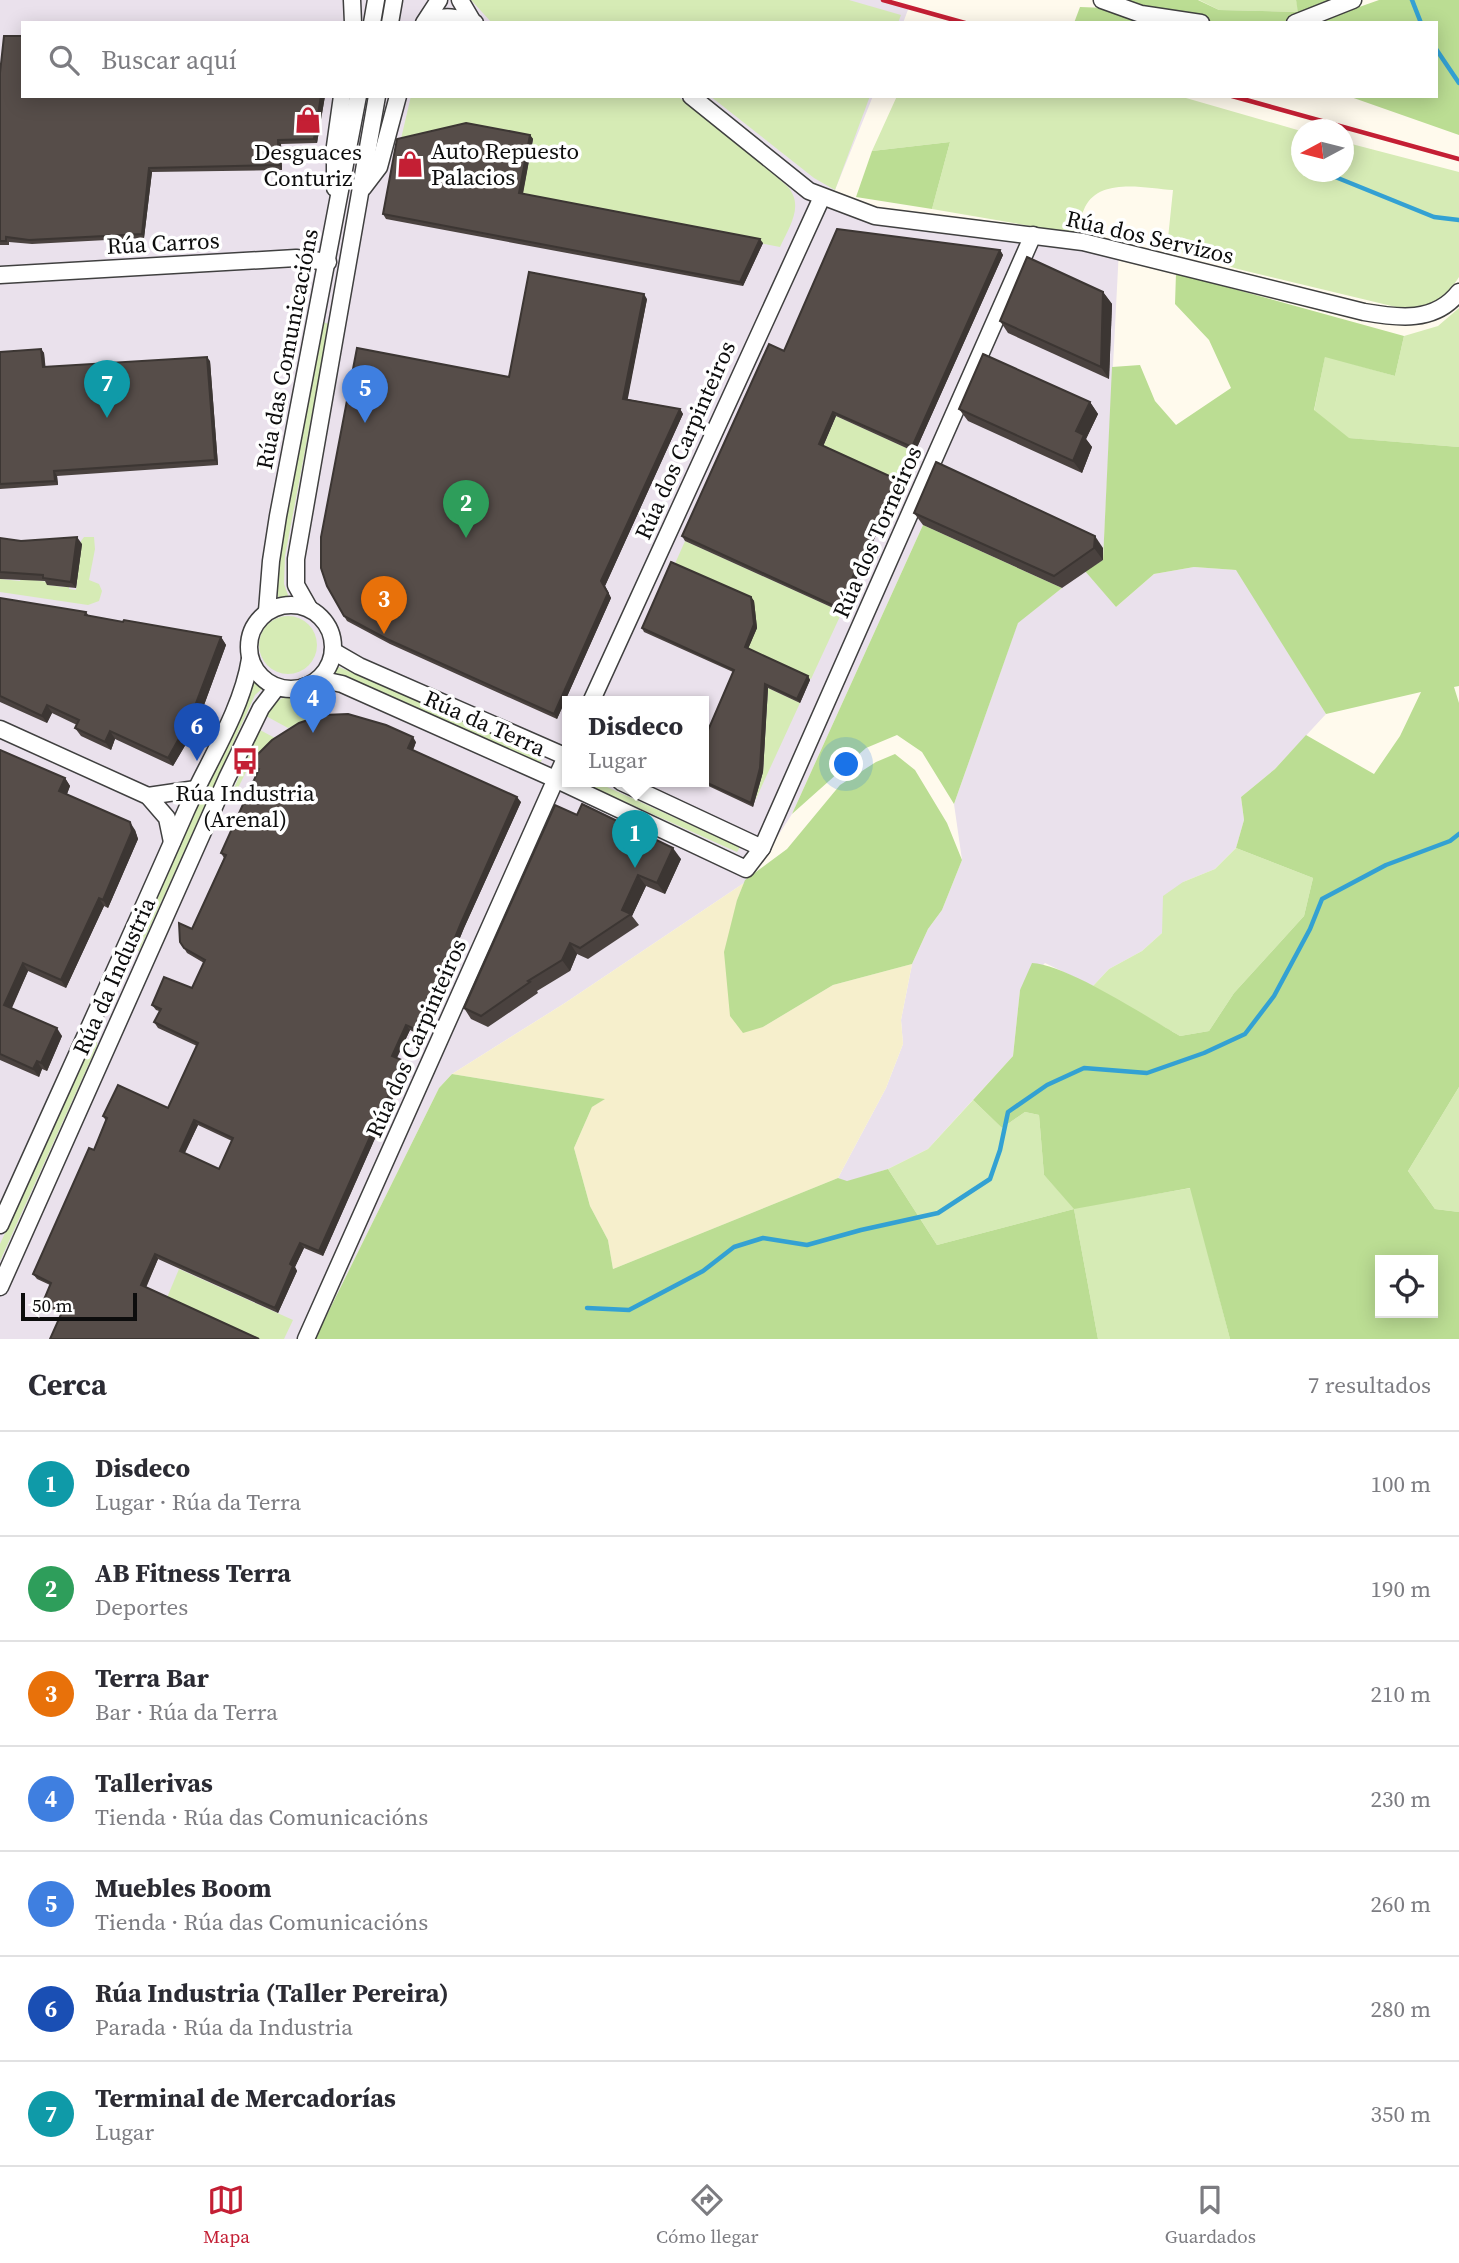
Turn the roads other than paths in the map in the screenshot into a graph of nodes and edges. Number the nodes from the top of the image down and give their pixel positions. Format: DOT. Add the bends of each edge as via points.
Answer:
graph roads {
  1 [pos="352,0"];
  2 [pos="376,0"];
  3 [pos="394,0"];
  4 [pos="439,0"];
  5 [pos="460,0"];
  6 [pos="1102,0"];
  7 [pos="1353,0"];
  8 [pos="353,21"];
  9 [pos="372,21"];
  10 [pos="390,21"];
  11 [pos="427,21"];
  12 [pos="430,21"];
  13 [pos="469,21"];
  14 [pos="473,21"];
  15 [pos="1186,21"];
  16 [pos="1300,21"];
  17 [pos="342,98"];
  18 [pos="358,98"];
  19 [pos="377,98"];
  20 [pos="397,98"];
  21 [pos="693,98"];
  22 [pos="360,193"];
  23 [pos="822,197"];
  24 [pos="338,209"];
  25 [pos="1033,235"];
  26 [pos="328,262"];
  27 [pos="0,275"];
  28 [pos="1459,292"];
  29 [pos="309,608"];
  30 [pos="267,611"];
  31 [pos="333,651"];
  32 [pos="250,659"];
  33 [pos="277,687"];
  34 [pos="304,687"];
  35 [pos="594,696"];
  36 [pos="0,729"];
  37 [pos="562,754"];
  38 [pos="562,764"];
  39 [pos="555,779"];
  40 [pos="562,782"];
  41 [pos="572,787"];
  42 [pos="632,787"];
  43 [pos="196,789"];
  44 [pos="148,796"];
  45 [pos="172,842"];
  46 [pos="762,848"];
  47 [pos="122,955"];
  48 [pos="144,965"];
  49 [pos="90,1025"];
  50 [pos="112,1036"];
  51 [pos="0,1225"];
  52 [pos="0,1287"];
  53 [pos="306,1339"];
  1 -- 8 [label="street"];
  2 -- 9 [label="street"];
  3 -- 10 [label="street"];
  4 -- 11 [label="street"];
  5 -- 14 [label="street"];
  6 -- 15 [label="street" via="1141,15"];
  7 -- 16 [label="street"];
  12 -- 13 [label="street" via="450,17"];
  17 -- 24 [label="street" via="334,158"];
  18 -- 24 [label="street, Rúa das Comunicacións"];
  19 -- 22 [label="street, Rúa das Comunicacións"];
  20 -- 22 [label="street" via="379,167"];
  21 -- 23 [label="street, Rúa dos Servizos" via="777,167"];
  22 -- 29 [label="street, Rúa das Comunicacións" via="296,559 296,585"];
  23 -- 25 [label="street, Rúa dos Servizos" via="875,216"];
  23 -- 35 [label="street, Rúa dos Carpinteiros"];
  24 -- 26 [label="street, Rúa das Comunicacións"];
  25 -- 28 [label="street, Rúa dos Servizos" via="1119,249 1396,318 1435,311"];
  25 -- 46 [label="street, Rúa dos Torneiros"];
  26 -- 27 [label="street, Rúa Carros" via="296,258"];
  26 -- 30 [label="street, Rúa das Comunicacións" via="278,516"];
  29 -- 30 [label="street" via="295,604"];
  29 -- 31 [label="street, Rúa das Comunicacións" via="323,619"];
  30 -- 32 [label="street, Rúa das Comunicacións" via="251,632"];
  31 -- 34 [label="street" via="324,673"];
  31 -- 37 [label="street, Rúa da Terra"];
  32 -- 33 [label="street" via="265,681"];
  32 -- 43 [label="street, Rúa da Industria" via="233,711"];
  33 -- 34 [label="street"];
  33 -- 48 [label="street, Rúa da Industria" via="261,708 227,778"];
  34 -- 39 [label="street, Rúa da Terra" via="328,681 342,684"];
  36 -- 44 [label="street"];
  38 -- 39 [label="street, Rúa dos Carpinteiros"];
  39 -- 40 [label="street, Rúa da Terra"];
  39 -- 53 [label="street, Rúa dos Carpinteiros"];
  41 -- 46 [label="street, Rúa da Terra" via="746,869"];
  42 -- 46 [label="street"];
  43 -- 44 [label="street"];
  43 -- 45 [label="street, Rúa da Industria"];
  44 -- 45 [label="street" via="167,818"];
  45 -- 47 [label="street, Rúa da Industria"];
  47 -- 48 [label="street"];
  47 -- 49 [label="street, Rúa da Industria"];
  48 -- 50 [label="street, Rúa da Industria"];
  49 -- 50 [label="street"];
  49 -- 51 [label="street, Rúa da Industria"];
  50 -- 52 [label="street, Rúa da Industria"];
}
